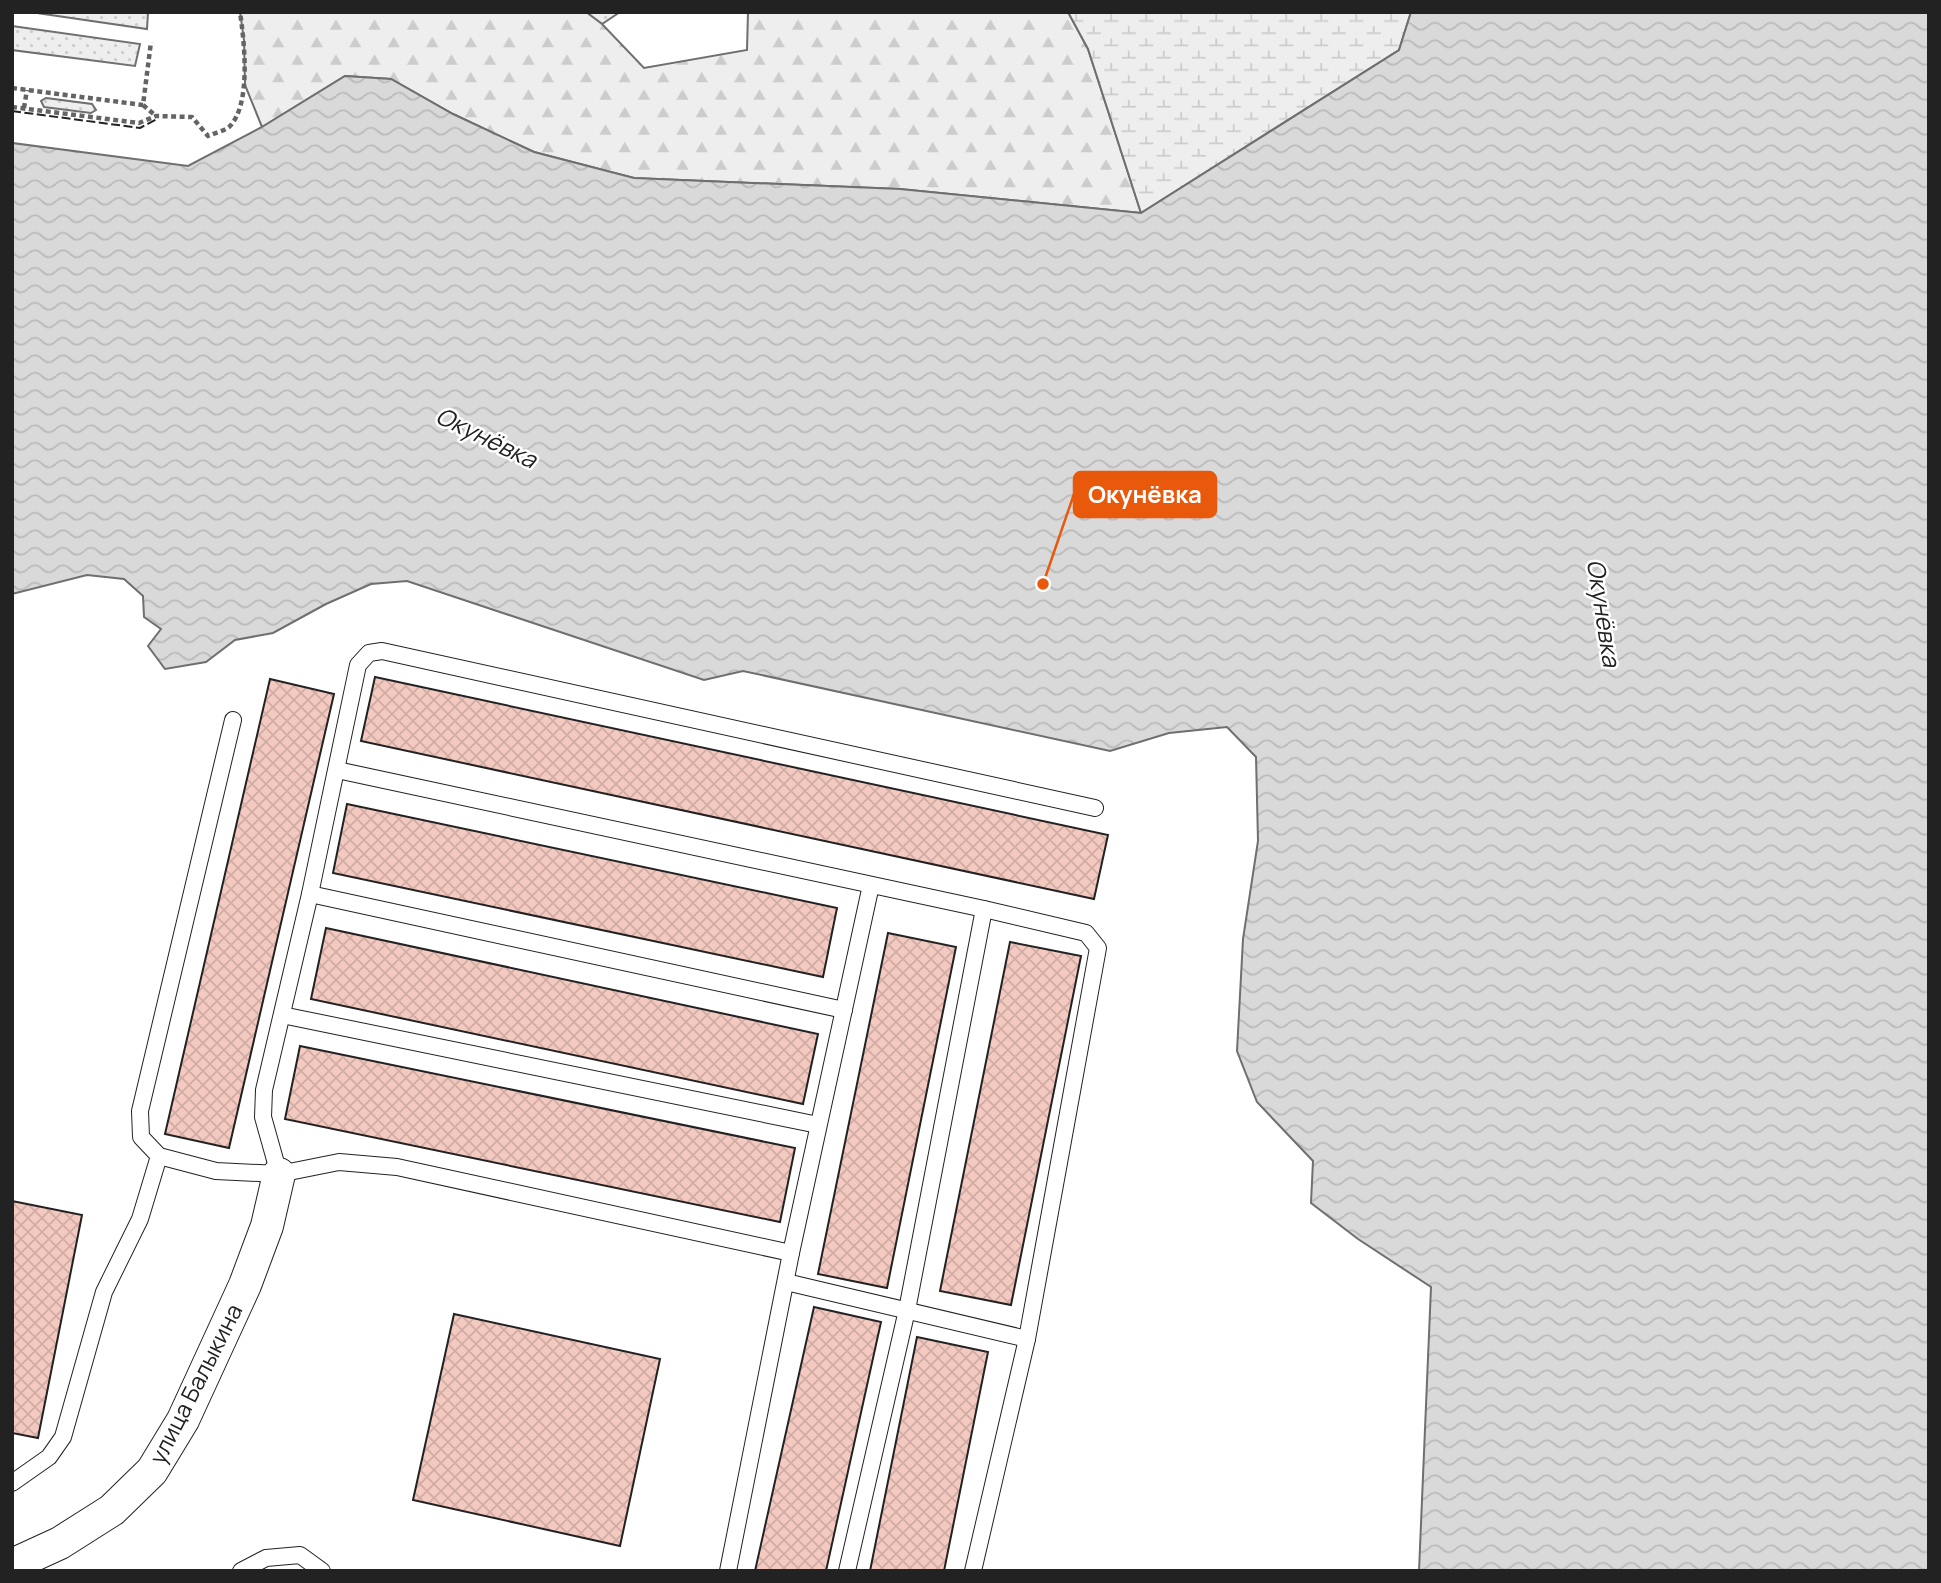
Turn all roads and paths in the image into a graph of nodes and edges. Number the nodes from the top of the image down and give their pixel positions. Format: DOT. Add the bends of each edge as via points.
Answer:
graph roads {
  1 [pos="240,12"];
  2 [pos="151,42"];
  3 [pos="12,88"];
  4 [pos="27,90"];
  5 [pos="143,105"];
  6 [pos="12,107"];
  7 [pos="24,108"];
  8 [pos="156,116"];
  9 [pos="233,720"];
  10 [pos="337,770"];
  11 [pos="1095,808"];
  12 [pos="871,885"];
  13 [pos="310,894"];
  14 [pos="984,909"];
  15 [pos="844,1010"];
  16 [pos="282,1015"];
  17 [pos="818,1125"];
  18 [pos="159,1156"];
  19 [pos="279,1174"];
  20 [pos="790,1253"];
  21 [pos="786,1282"];
  22 [pos="906,1310"];
  23 [pos="1027,1339"];
  24 [pos="12,1483"];
  25 [pos="12,1565"];
  26 [pos="241,1571"];
  27 [pos="322,1571"];
  28 [pos="728,1571"];
  29 [pos="847,1571"];
  30 [pos="973,1571"];
  1 -- 8 [label="path" via="245,85 229,127 208,135 192,117"];
  2 -- 5 [label="path"];
  3 -- 4 [label="path"];
  4 -- 5 [label="path"];
  4 -- 7 [label="path"];
  5 -- 8 [label="path"];
  6 -- 7 [label="path"];
  7 -- 8 [label="path" via="139,123"];
  9 -- 18 [label="lane" via="140,1111 142,1138"];
  10 -- 11 [label="lane" via="358,665 369,653 382,651"];
  10 -- 12 [label="lane"];
  10 -- 13 [label="lane"];
  12 -- 14 [label="lane"];
  12 -- 15 [label="lane"];
  13 -- 15 [label="lane"];
  13 -- 16 [label="lane"];
  14 -- 22 [label="lane"];
  14 -- 23 [label="lane" via="1086,933 1098,948"];
  15 -- 17 [label="lane"];
  16 -- 17 [label="lane"];
  16 -- 19 [label="lane" via="264,1090 263,1117"];
  17 -- 20 [label="lane"];
  18 -- 19 [label="lane" via="216,1171"];
  18 -- 24 [label="lane" via="140,1219 104,1292 63,1437 49,1457"];
  19 -- 20 [label="lane" via="340,1163 397,1167"];
  19 -- 25 [label="street, улица Балыкина" via="267,1226 245,1285 183,1420 152,1471 112,1510 60,1543"];
  20 -- 21 [label="lane"];
  21 -- 22 [label="lane"];
  21 -- 28 [label="lane"];
  22 -- 23 [label="lane"];
  22 -- 29 [label="lane"];
  23 -- 30 [label="lane"];
  26 -- 27 [label="lane" via="266,1558 300,1555"];
}
